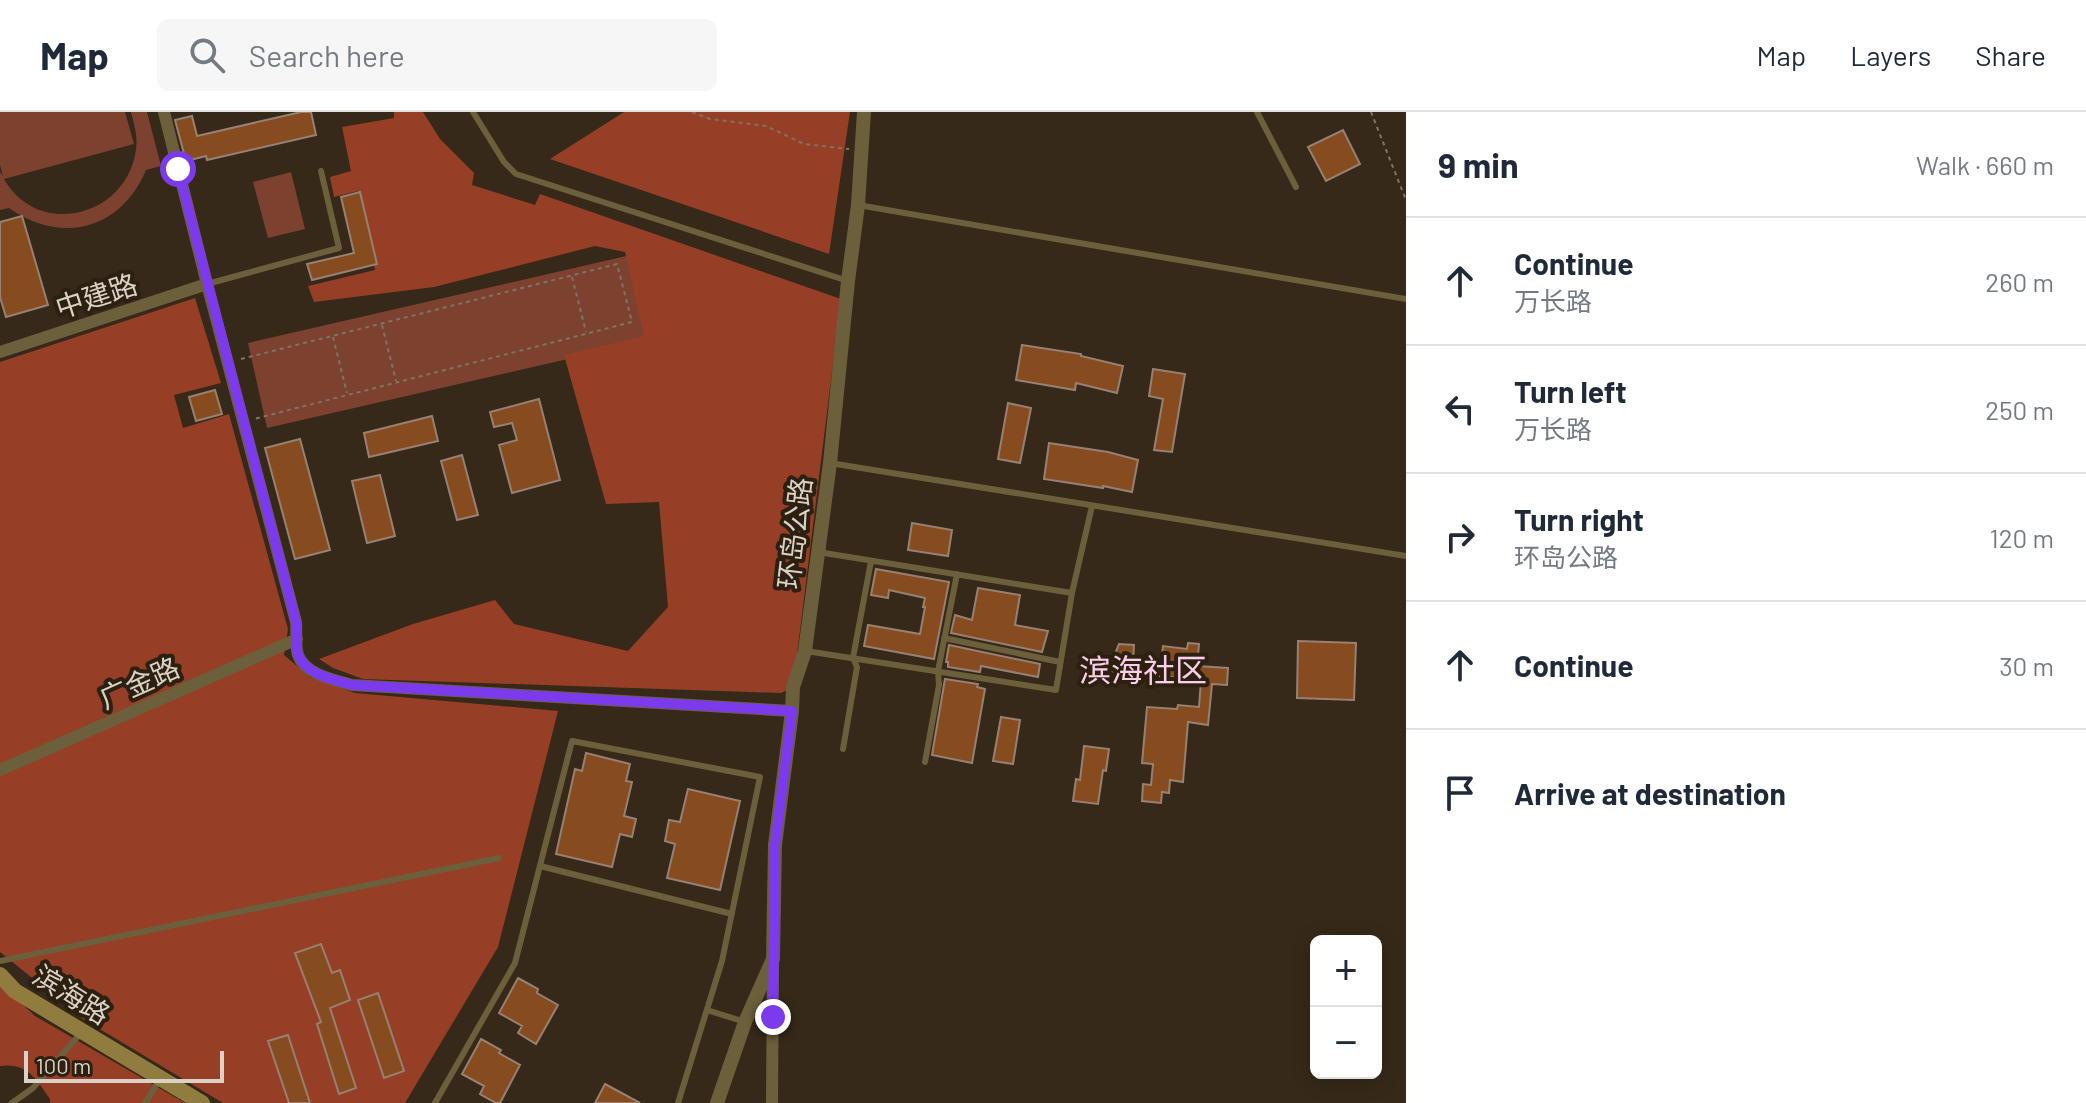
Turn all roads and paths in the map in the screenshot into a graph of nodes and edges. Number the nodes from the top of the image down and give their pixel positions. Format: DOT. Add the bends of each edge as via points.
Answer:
graph roads {
  1 [pos="164,112"];
  2 [pos="473,112"];
  3 [pos="692,112"];
  4 [pos="864,112"];
  5 [pos="1257,112"];
  6 [pos="1371,112"];
  7 [pos="862,150"];
  8 [pos="321,171"];
  9 [pos="1296,187"];
  10 [pos="1406,200"];
  11 [pos="858,205"];
  12 [pos="572,275"];
  13 [pos="848,281"];
  14 [pos="207,284"];
  15 [pos="1406,299"];
  16 [pos="382,324"];
  17 [pos="586,334"];
  18 [pos="333,336"];
  19 [pos="0,352"];
  20 [pos="229,362"];
  21 [pos="397,382"];
  22 [pos="348,395"];
  23 [pos="244,422"];
  24 [pos="830,463"];
  25 [pos="1092,506"];
  26 [pos="818,552"];
  27 [pos="1406,556"];
  28 [pos="871,561"];
  29 [pos="957,574"];
  30 [pos="1072,593"];
  31 [pos="944,638"];
  32 [pos="297,639"];
  33 [pos="805,651"];
  34 [pos="853,658"];
  35 [pos="1060,662"];
  36 [pos="938,671"];
  37 [pos="792,711"];
  38 [pos="843,749"];
  39 [pos="925,762"];
  40 [pos="0,770"];
  41 [pos="499,858"];
  42 [pos="540,866"];
  43 [pos="732,914"];
  44 [pos="773,959"];
  45 [pos="0,961"];
  46 [pos="0,975"];
  47 [pos="707,1010"];
  48 [pos="745,1022"];
  49 [pos="82,1031"];
  50 [pos="160,1079"];
  51 [pos="12,1103"];
  52 [pos="145,1103"];
  53 [pos="202,1103"];
  54 [pos="435,1103"];
  55 [pos="678,1103"];
  56 [pos="717,1103"];
  57 [pos="772,1103"];
  1 -- 14 [label="street"];
  2 -- 13 [label="lane" via="516,174"];
  3 -- 7 [label="path" via="766,126 804,144"];
  4 -- 7 [label="street, 环岛公路"];
  5 -- 9 [label="lane"];
  6 -- 10 [label="path"];
  7 -- 11 [label="street, 环岛公路"];
  8 -- 14 [label="lane" via="339,248"];
  11 -- 13 [label="street, 环岛公路"];
  11 -- 15 [label="lane"];
  12 -- 16 [label="path"];
  12 -- 17 [label="path"];
  12 -- 17 [label="path" via="617,264 632,322"];
  13 -- 24 [label="street, 环岛公路"];
  14 -- 19 [label="street, 中建路"];
  14 -- 20 [label="street"];
  16 -- 18 [label="path"];
  16 -- 21 [label="path"];
  17 -- 21 [label="path"];
  18 -- 20 [label="path"];
  18 -- 22 [label="path"];
  20 -- 23 [label="street"];
  21 -- 22 [label="path"];
  22 -- 23 [label="path"];
  23 -- 32 [label="street"];
  24 -- 25 [label="lane"];
  24 -- 26 [label="street, 环岛公路"];
  25 -- 27 [label="lane"];
  25 -- 30 [label="lane"];
  26 -- 28 [label="lane"];
  26 -- 33 [label="street, 环岛公路"];
  28 -- 29 [label="lane"];
  28 -- 34 [label="lane"];
  29 -- 30 [label="lane"];
  29 -- 31 [label="lane"];
  30 -- 35 [label="lane"];
  31 -- 35 [label="lane"];
  31 -- 36 [label="lane"];
  32 -- 37 [label="street" via="296,652 303,663 352,685"];
  32 -- 40 [label="street, 广金路"];
  33 -- 34 [label="lane"];
  33 -- 37 [label="street, 环岛公路" via="793,687"];
  34 -- 36 [label="lane"];
  34 -- 38 [label="lane" via="857,667"];
  35 -- 36 [label="lane" via="1056,690"];
  36 -- 39 [label="lane"];
  37 -- 44 [label="street, 环岛公路" via="775,845"];
  41 -- 45 [label="lane"];
  42 -- 43 [label="lane"];
  42 -- 43 [label="lane" via="572,741 760,777"];
  42 -- 54 [label="lane" via="515,963"];
  43 -- 47 [label="lane"];
  44 -- 48 [label="street"];
  44 -- 57 [label="street"];
  46 -- 49 [label="main road, 滨海路" via="15,991"];
  47 -- 48 [label="lane"];
  47 -- 55 [label="lane"];
  48 -- 56 [label="street"];
  49 -- 50 [label="main road, 滨海路"];
  49 -- 51 [label="lane" via="33,1088"];
  50 -- 52 [label="lane"];
  50 -- 53 [label="main road, 滨海路"];
}
